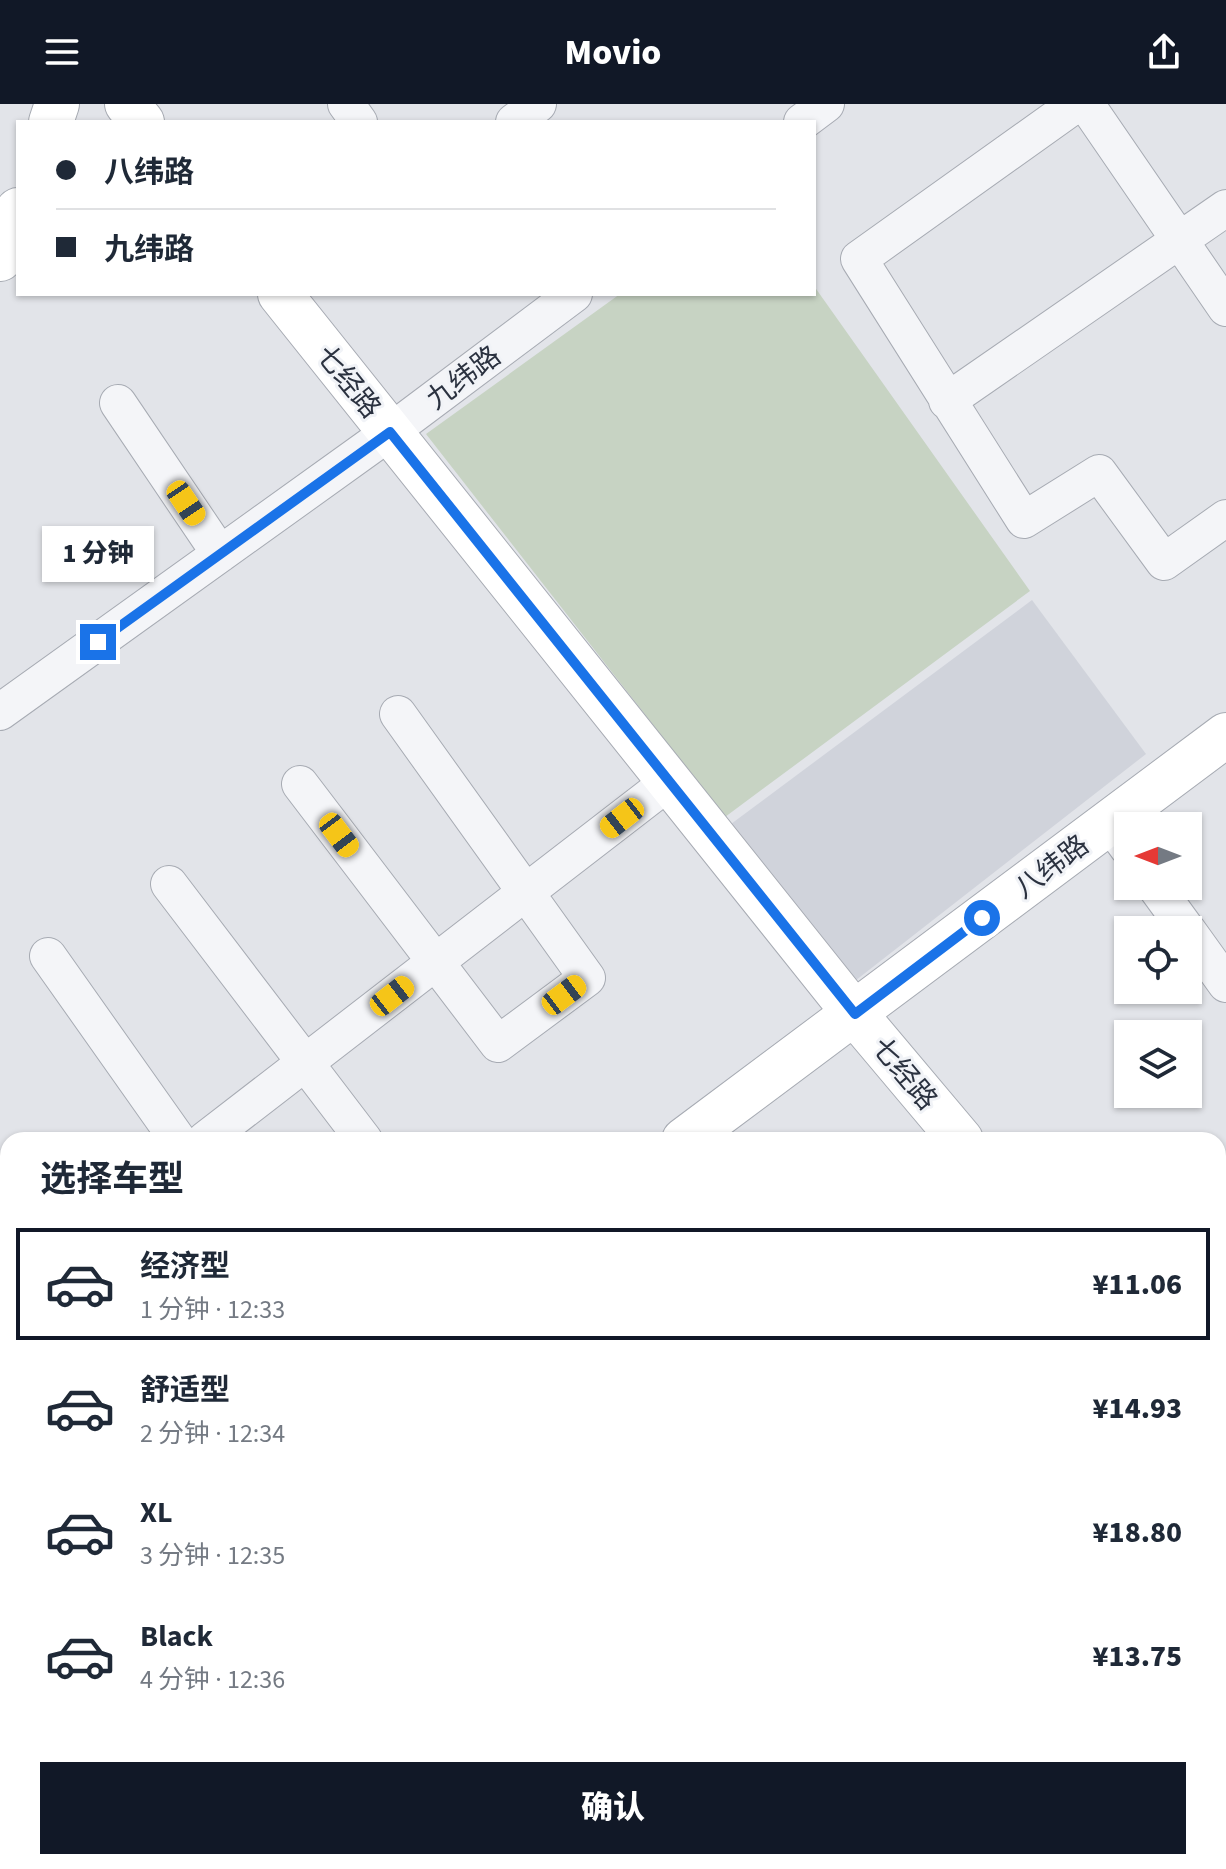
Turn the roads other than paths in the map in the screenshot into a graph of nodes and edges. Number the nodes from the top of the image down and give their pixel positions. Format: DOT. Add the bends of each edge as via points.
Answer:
graph roads {
  1 [pos="127,104"];
  2 [pos="499,104"];
  3 [pos="538,104"];
  4 [pos="826,104"];
  5 [pos="1076,104"];
  6 [pos="1086,104"];
  7 [pos="140,120"];
  8 [pos="511,120"];
  9 [pos="516,120"];
  10 [pos="805,120"];
  11 [pos="1226,208"];
  12 [pos="16,215"];
  13 [pos="1179,240"];
  14 [pos="0,259"];
  15 [pos="282,296"];
  16 [pos="571,296"];
  17 [pos="1226,308"];
  18 [pos="947,401"];
  19 [pos="118,403"];
  20 [pos="390,432"];
  21 [pos="1226,518"];
  22 [pos="220,554"];
  23 [pos="0,712"];
  24 [pos="398,714"];
  25 [pos="1226,735"];
  26 [pos="670,781"];
  27 [pos="300,784"];
  28 [pos="1144,812"];
  29 [pos="1114,838"];
  30 [pos="169,884"];
  31 [pos="525,893"];
  32 [pos="1202,951"];
  33 [pos="48,956"];
  34 [pos="435,962"];
  35 [pos="1226,984"];
  36 [pos="855,1014"];
  37 [pos="305,1063"];
  38 [pos="172,1132"];
  39 [pos="215,1132"];
  40 [pos="358,1132"];
  41 [pos="695,1132"];
  42 [pos="954,1132"];
  1 -- 7 [label="street"];
  2 -- 8 [label="street"];
  3 -- 9 [label="street"];
  4 -- 10 [label="street"];
  5 -- 18 [label="street" via="859,259"];
  6 -- 13 [label="street"];
  11 -- 13 [label="street"];
  12 -- 14 [label="street"];
  13 -- 17 [label="street"];
  13 -- 18 [label="street"];
  15 -- 20 [label="street, 七经路"];
  16 -- 20 [label="street, 九纬路"];
  18 -- 21 [label="street" via="1024,520 1099,473 1164,562"];
  19 -- 22 [label="street"];
  20 -- 22 [label="street, 九纬路"];
  20 -- 26 [label="street, 七经路"];
  22 -- 23 [label="street, 九纬路"];
  24 -- 31 [label="street"];
  25 -- 28 [label="street, 八纬路"];
  26 -- 31 [label="street"];
  26 -- 36 [label="street, 七经路"];
  27 -- 34 [label="street"];
  29 -- 36 [label="street, 八纬路"];
  30 -- 37 [label="street"];
  31 -- 34 [label="street"];
  31 -- 34 [label="street" via="587,978 498,1044"];
  32 -- 35 [label="street"];
  33 -- 38 [label="street"];
  34 -- 37 [label="street"];
  36 -- 41 [label="street, 八纬路"];
  36 -- 42 [label="street, 七经路"];
  37 -- 39 [label="street"];
  37 -- 40 [label="street"];
}
